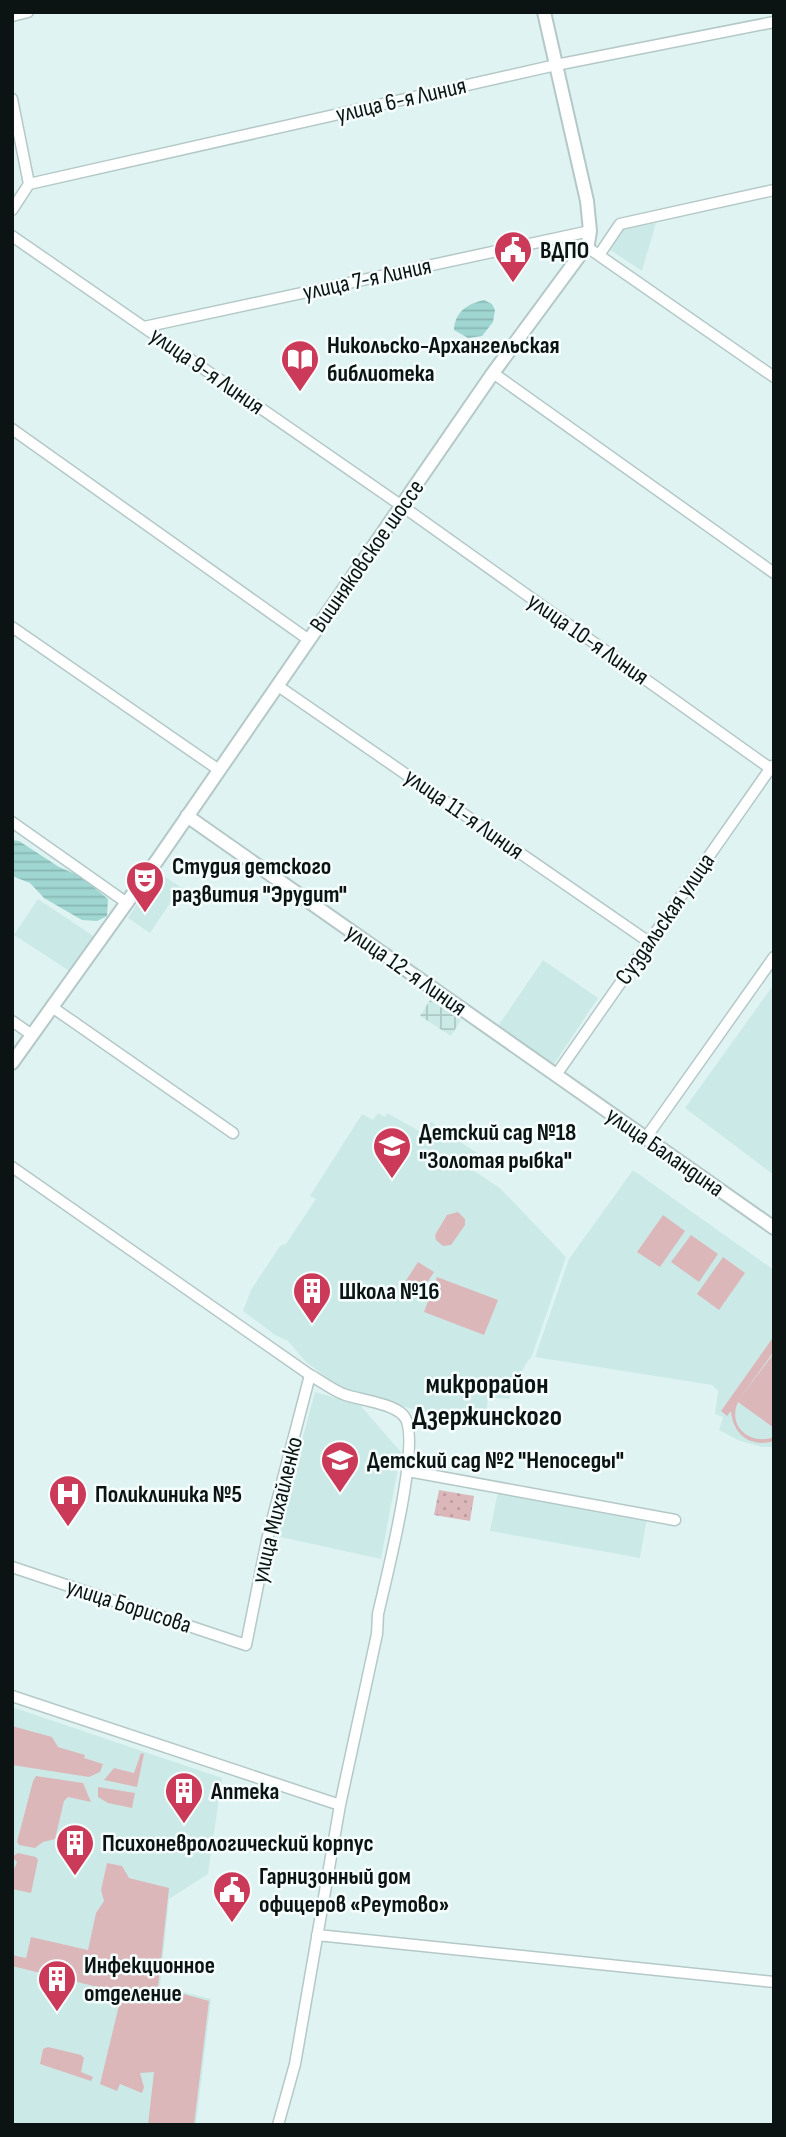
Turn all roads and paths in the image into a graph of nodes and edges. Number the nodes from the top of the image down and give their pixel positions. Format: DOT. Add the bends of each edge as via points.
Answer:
graph roads {
  1 [pos="28,12"];
  2 [pos="544,12"];
  3 [pos="12,16"];
  4 [pos="774,22"];
  5 [pos="556,65"];
  6 [pos="12,99"];
  7 [pos="29,184"];
  8 [pos="774,190"];
  9 [pos="12,210"];
  10 [pos="590,231"];
  11 [pos="12,236"];
  12 [pos="587,247"];
  13 [pos="599,256"];
  14 [pos="144,327"];
  15 [pos="493,373"];
  16 [pos="774,377"];
  17 [pos="12,429"];
  18 [pos="402,506"];
  19 [pos="774,573"];
  20 [pos="12,627"];
  21 [pos="309,640"];
  22 [pos="278,685"];
  23 [pos="773,768"];
  24 [pos="219,770"];
  25 [pos="187,816"];
  26 [pos="12,822"];
  27 [pos="127,904"];
  28 [pos="649,942"];
  29 [pos="774,957"];
  30 [pos="52,1007"];
  31 [pos="12,1021"];
  32 [pos="32,1035"];
  33 [pos="12,1063"];
  34 [pos="556,1075"];
  35 [pos="233,1133"];
  36 [pos="645,1139"];
  37 [pos="12,1167"];
  38 [pos="774,1228"];
  39 [pos="310,1375"];
  40 [pos="408,1471"];
  41 [pos="674,1520"];
  42 [pos="12,1567"];
  43 [pos="246,1645"];
  44 [pos="12,1696"];
  45 [pos="340,1805"];
  46 [pos="317,1935"];
  47 [pos="774,1982"];
  48 [pos="278,2125"];
  1 -- 3 [label="street"];
  2 -- 5 [label="street, Вишняковское шоссе"];
  4 -- 5 [label="street, улица 6-я Линия"];
  5 -- 7 [label="street, улица 6-я Линия"];
  5 -- 10 [label="street, Вишняковское шоссе"];
  6 -- 7 [label="street"];
  7 -- 9 [label="street"];
  8 -- 13 [label="street" via="620,224"];
  10 -- 12 [label="street, Вишняковское шоссе"];
  10 -- 14 [label="street, улица 7-я Линия"];
  11 -- 14 [label="street, улица 9-я Линия"];
  12 -- 13 [label="street"];
  12 -- 15 [label="street, Вишняковское шоссе"];
  13 -- 16 [label="street"];
  14 -- 18 [label="street, улица 9-я Линия"];
  15 -- 18 [label="street, Вишняковское шоссе"];
  15 -- 19 [label="street"];
  17 -- 21 [label="street"];
  18 -- 21 [label="street, Вишняковское шоссе"];
  18 -- 23 [label="street, улица 10-я Линия"];
  20 -- 24 [label="street"];
  21 -- 22 [label="street, Вишняковское шоссе"];
  22 -- 24 [label="street, Вишняковское шоссе"];
  22 -- 28 [label="street, улица 11-я Линия"];
  23 -- 28 [label="street, Суздальская улица"];
  24 -- 25 [label="street, Вишняковское шоссе"];
  25 -- 27 [label="street, Вишняковское шоссе"];
  25 -- 34 [label="street, улица 12-я Линия"];
  26 -- 27 [label="street"];
  27 -- 30 [label="street, Вишняковское шоссе"];
  28 -- 34 [label="street, Суздальская улица"];
  29 -- 36 [label="street"];
  30 -- 32 [label="street, Вишняковское шоссе"];
  30 -- 35 [label="street"];
  31 -- 32 [label="street"];
  32 -- 33 [label="street, Вишняковское шоссе"];
  34 -- 36 [label="street, улица Баландина"];
  36 -- 38 [label="street, улица Баландина"];
  37 -- 39 [label="street"];
  39 -- 40 [label="street" via="339,1392 405,1415 411,1437"];
  39 -- 43 [label="street, улица Михайленко" via="267,1540"];
  40 -- 41 [label="street"];
  40 -- 45 [label="street"];
  42 -- 43 [label="street, улица Борисова"];
  44 -- 45 [label="street"];
  45 -- 46 [label="street"];
  46 -- 47 [label="street"];
  46 -- 48 [label="street" via="295,2064"];
}
